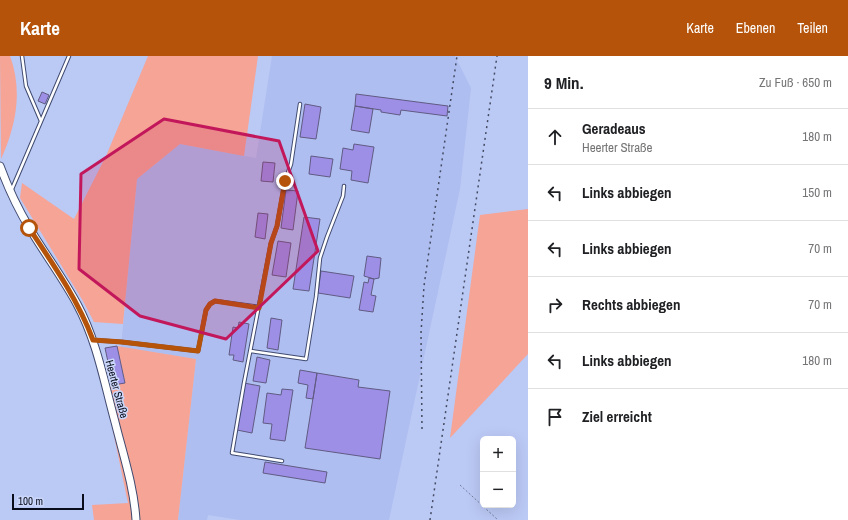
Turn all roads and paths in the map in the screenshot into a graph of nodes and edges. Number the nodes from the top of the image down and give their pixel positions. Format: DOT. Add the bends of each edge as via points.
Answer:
graph roads {
  1 [pos="22,56"];
  2 [pos="69,56"];
  3 [pos="300,104"];
  4 [pos="41,122"];
  5 [pos="0,166"];
  6 [pos="344,186"];
  7 [pos="10,192"];
  8 [pos="259,308"];
  9 [pos="93,340"];
  10 [pos="251,351"];
  11 [pos="282,461"];
  12 [pos="460,485"];
  13 [pos="136,520"];
  14 [pos="498,520"];
  1 -- 4 [label="lane" via="26,86"];
  2 -- 4 [label="lane"];
  3 -- 8 [label="lane" via="291,164 271,243"];
  4 -- 7 [label="lane"];
  5 -- 7 [label="main road, Heerter Straße"];
  6 -- 10 [label="lane" via="343,196 320,258 306,359"];
  7 -- 9 [label="main road, Heerter Straße" via="29,228 76,303"];
  8 -- 9 [label="lane" via="215,301 210,304 206,310 198,351"];
  8 -- 10 [label="lane"];
  9 -- 13 [label="main road, Heerter Straße" via="128,476"];
  10 -- 11 [label="lane" via="232,454"];
  12 -- 14 [label="path"];
}
